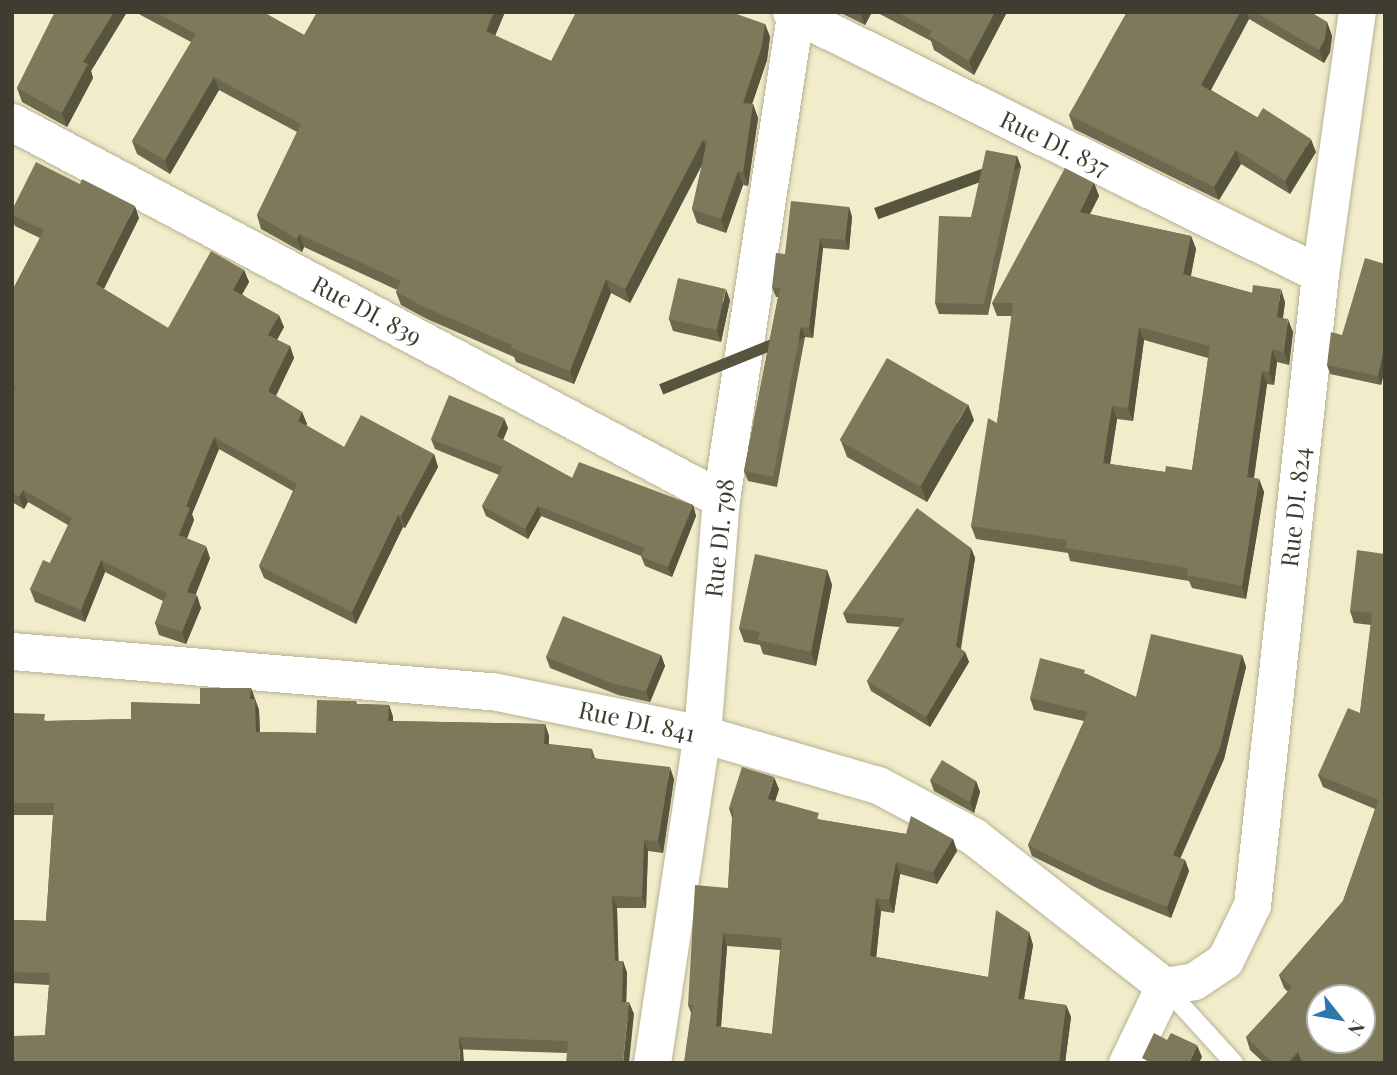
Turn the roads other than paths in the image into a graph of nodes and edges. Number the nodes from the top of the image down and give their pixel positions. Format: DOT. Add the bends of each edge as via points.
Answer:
graph roads {
  1 [pos="1357,12"];
  2 [pos="793,13"];
  3 [pos="12,122"];
  4 [pos="1320,274"];
  5 [pos="722,499"];
  6 [pos="12,651"];
  7 [pos="702,734"];
  8 [pos="1179,984"];
  9 [pos="652,1063"];
  10 [pos="1127,1063"];
  11 [pos="1234,1063"];
  1 -- 4 [label="street, Rue DI. 824"];
  2 -- 4 [label="street, Rue DI. 837"];
  2 -- 5 [label="street, Rue DI. 798"];
  3 -- 5 [label="street, Rue DI. 839"];
  4 -- 8 [label="street, Rue DI. 824" via="1252,905 1226,960"];
  5 -- 7 [label="street, Rue DI. 798"];
  6 -- 7 [label="street, Rue DI. 841" via="493,691"];
  7 -- 8 [label="street, Rue DI. 841" via="878,785 973,836"];
  7 -- 9 [label="street, Rue DI. 798"];
  8 -- 10 [label="street"];
  8 -- 11 [label="lane"];
}
